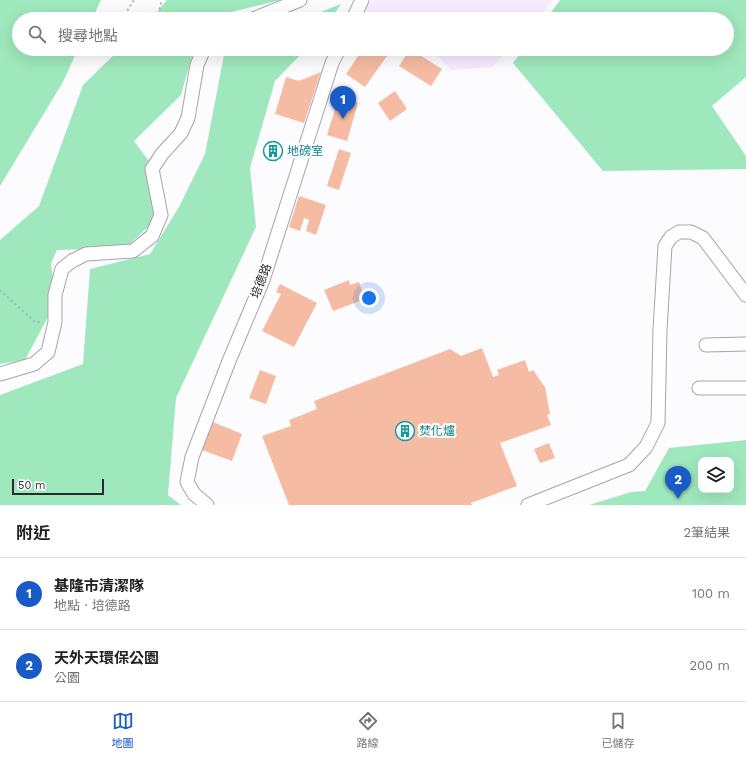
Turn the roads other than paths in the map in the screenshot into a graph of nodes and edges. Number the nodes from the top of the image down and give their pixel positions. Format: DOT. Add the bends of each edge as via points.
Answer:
graph roads {
  1 [pos="300,0"];
  2 [pos="362,0"];
  3 [pos="271,12"];
  4 [pos="356,12"];
  5 [pos="201,56"];
  6 [pos="336,56"];
  7 [pos="746,295"];
  8 [pos="706,344"];
  9 [pos="746,344"];
  10 [pos="0,374"];
  11 [pos="699,388"];
  12 [pos="746,388"];
  13 [pos="207,505"];
  14 [pos="528,505"];
  1 -- 3 [label="street"];
  2 -- 4 [label="street"];
  5 -- 10 [label="street" via="188,118 181,133 152,169 162,215 152,236 133,251 86,254 62,269 55,295 55,322 48,352 34,364"];
  6 -- 13 [label="street, 培德路" via="263,280 192,456 187,482 194,494"];
  7 -- 14 [label="street" via="703,238 691,232 679,232 671,237 665,246 658,423 646,447 629,465"];
  8 -- 9 [label="street"];
  11 -- 12 [label="street"];
}
